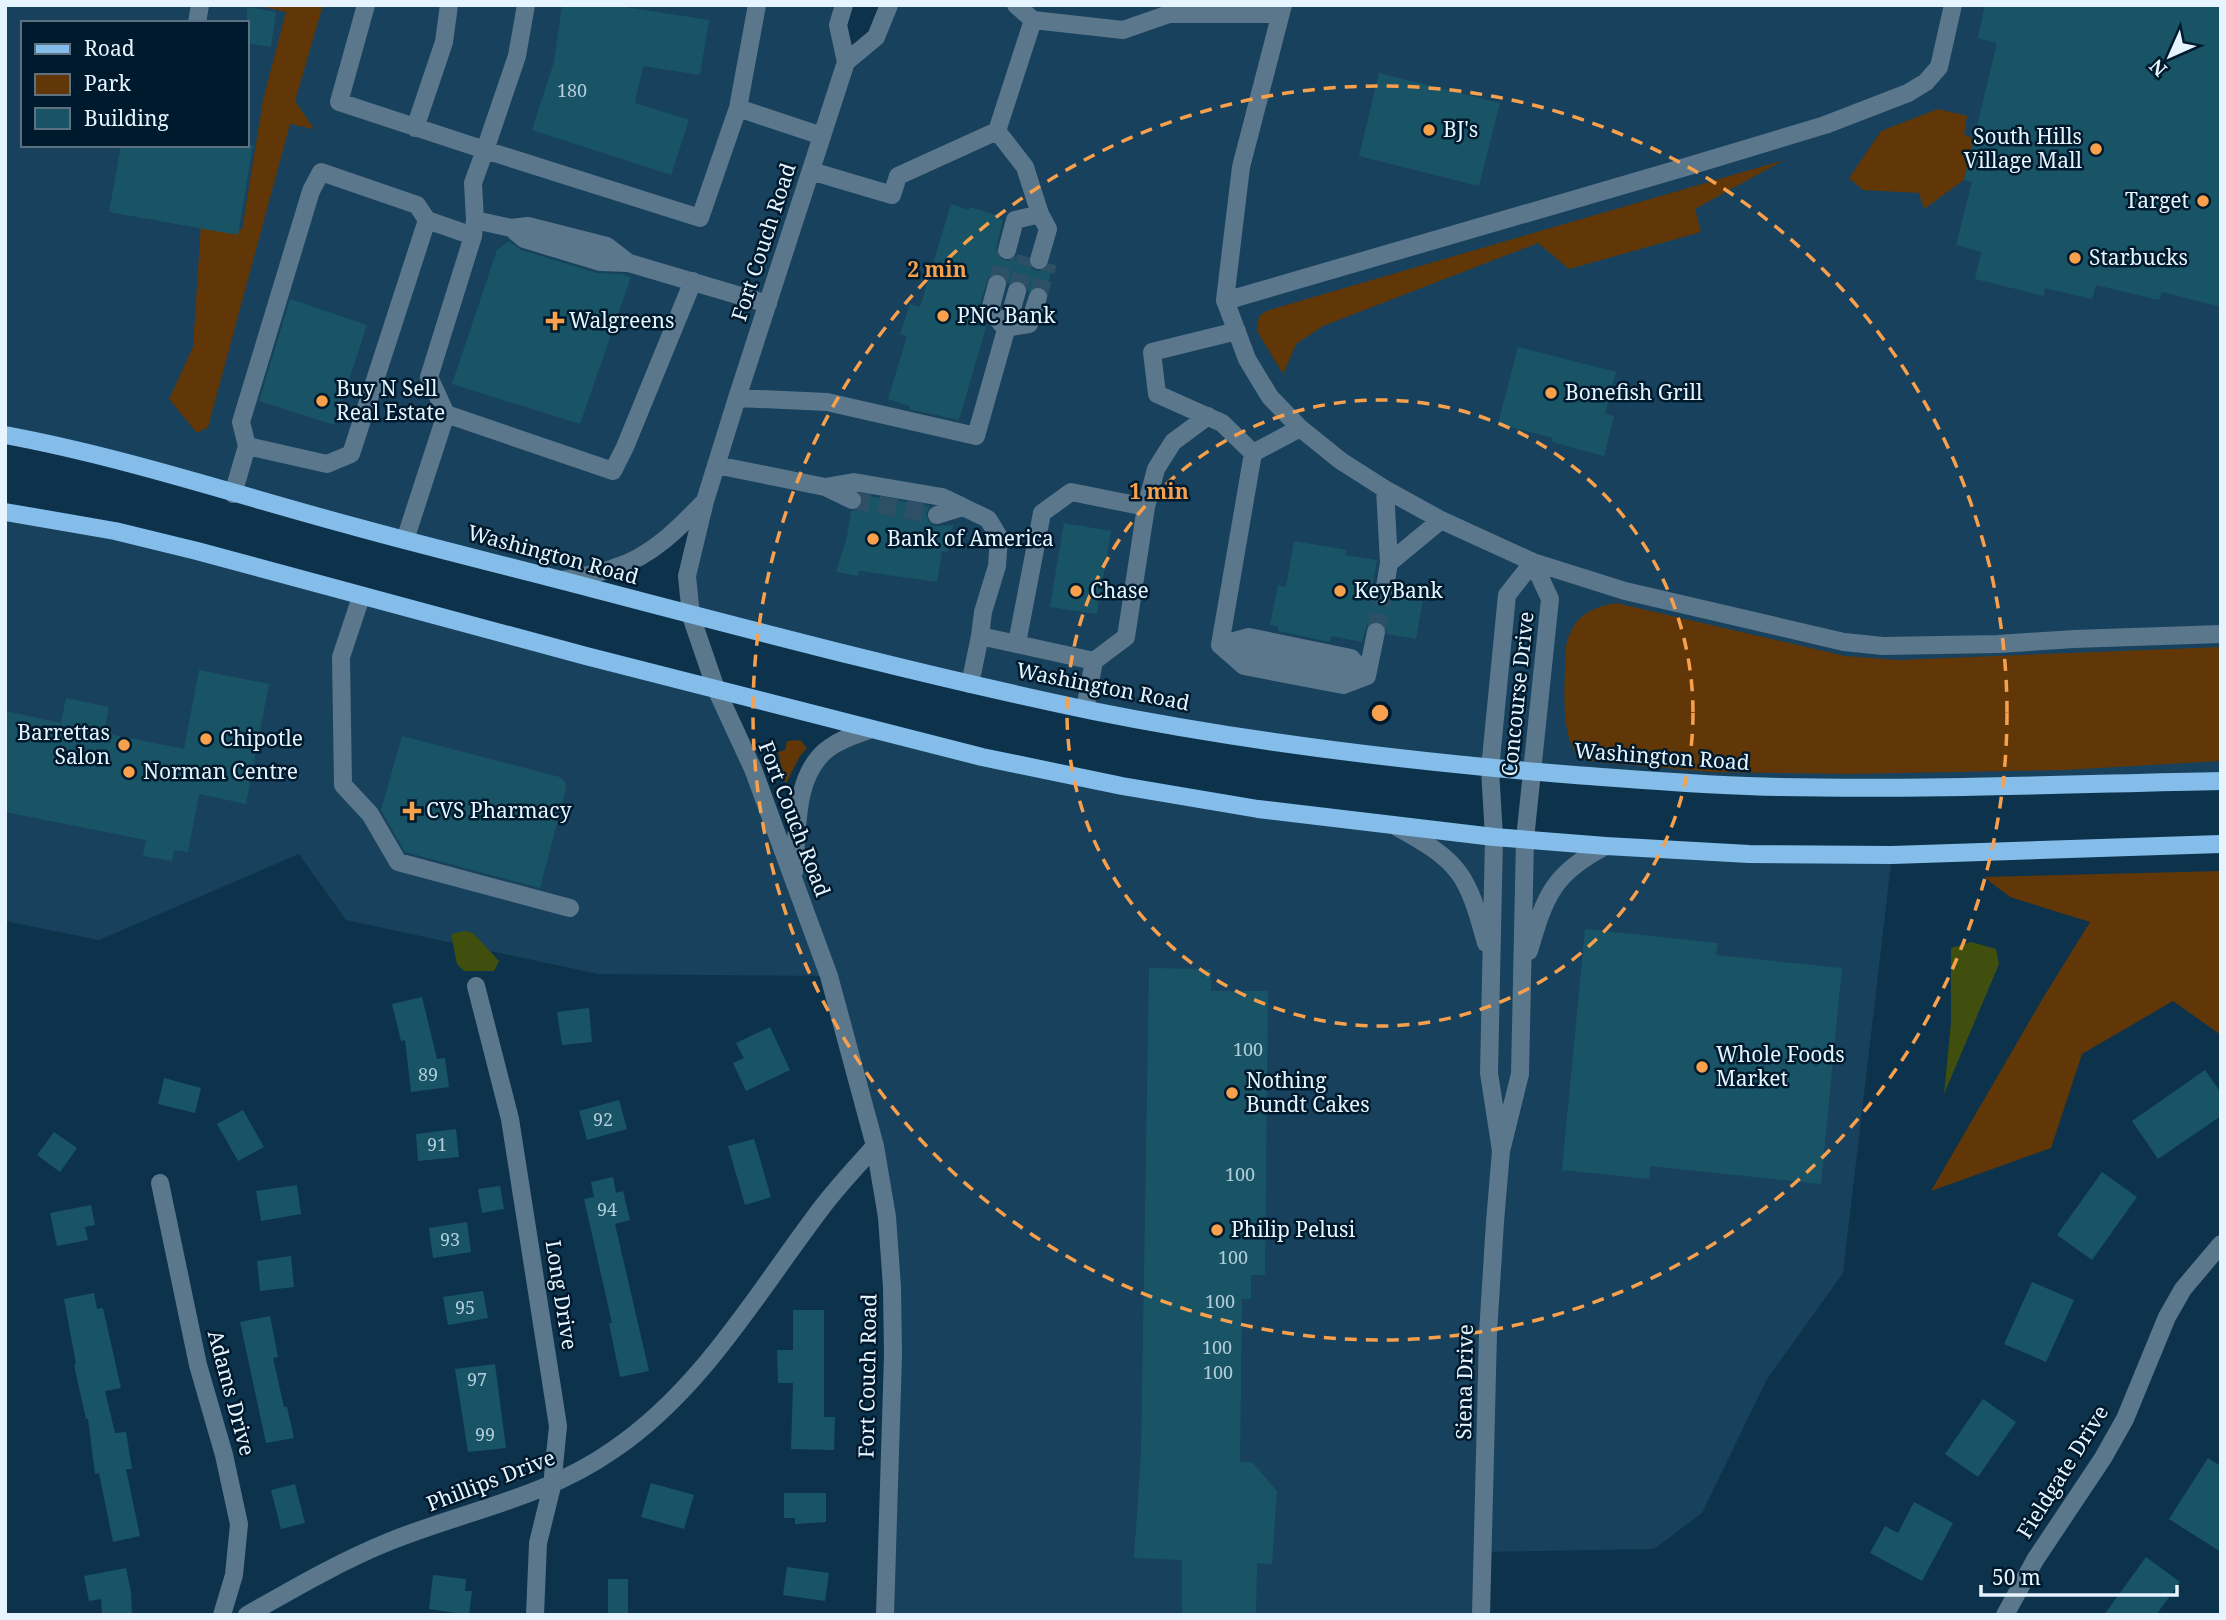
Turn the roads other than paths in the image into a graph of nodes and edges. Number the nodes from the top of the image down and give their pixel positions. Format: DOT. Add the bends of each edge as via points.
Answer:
graph roads {
  1 [pos="366,5"];
  2 [pos="449,5"];
  3 [pos="526,5"];
  4 [pos="757,5"];
  5 [pos="844,5"];
  6 [pos="889,5"];
  7 [pos="1016,5"];
  8 [pos="1953,5"];
  9 [pos="1170,10"];
  10 [pos="1281,10"];
  11 [pos="1033,20"];
  12 [pos="846,62"];
  13 [pos="738,108"];
  14 [pos="415,128"];
  15 [pos="997,131"];
  16 [pos="822,136"];
  17 [pos="485,150"];
  18 [pos="811,171"];
  19 [pos="1040,214"];
  20 [pos="427,220"];
  21 [pos="474,228"];
  22 [pos="692,281"];
  23 [pos="1225,301"];
  24 [pos="768,303"];
  25 [pos="1005,328"];
  26 [pos="1237,331"];
  27 [pos="737,398"];
  28 [pos="446,414"];
  29 [pos="1208,416"];
  30 [pos="1300,428"];
  31 [pos="5,435"];
  32 [pos="247,446"];
  33 [pos="1253,453"];
  34 [pos="716,465"];
  35 [pos="825,487"];
  36 [pos="1385,489"];
  37 [pos="233,494"];
  38 [pos="852,500"];
  39 [pos="705,501"];
  40 [pos="1146,507"];
  41 [pos="963,508"];
  42 [pos="5,512"];
  43 [pos="937,514"];
  44 [pos="1441,520"];
  45 [pos="405,540"];
  46 [pos="1534,562"];
  47 [pos="1389,563"];
  48 [pos="561,580"];
  49 [pos="1385,587"];
  50 [pos="361,597"];
  51 [pos="691,616"];
  52 [pos="1376,632"];
  53 [pos="2221,634"];
  54 [pos="980,636"];
  55 [pos="1017,643"];
  56 [pos="1094,662"];
  57 [pos="970,684"];
  58 [pos="716,689"];
  59 [pos="1085,709"];
  60 [pos="869,730"];
  61 [pos="1490,769"];
  62 [pos="1533,772"];
  63 [pos="2221,781"];
  64 [pos="1398,827"];
  65 [pos="1494,837"];
  66 [pos="1525,839"];
  67 [pos="2221,844"];
  68 [pos="1606,846"];
  69 [pos="793,878"];
  70 [pos="570,908"];
  71 [pos="1491,961"];
  72 [pos="1522,974"];
  73 [pos="476,986"];
  74 [pos="874,1146"];
  75 [pos="1501,1151"];
  76 [pos="160,1183"];
  77 [pos="2221,1244"];
  78 [pos="552,1486"];
  79 [pos="222,1615"];
  80 [pos="247,1615"];
  81 [pos="535,1615"];
  82 [pos="885,1615"];
  83 [pos="1481,1615"];
  84 [pos="2004,1615"];
  1 -- 14 [label="street" via="340,102"];
  2 -- 14 [label="street" via="444,41"];
  3 -- 17 [label="street" via="517,56"];
  4 -- 13 [label="street"];
  5 -- 12 [label="street" via="838,25"];
  6 -- 12 [label="street" via="876,37"];
  7 -- 11 [label="street"];
  8 -- 23 [label="street" via="1938,67 1909,93 1825,125 1701,163"];
  9 -- 10 [label="street"];
  9 -- 11 [label="street" via="1123,30"];
  10 -- 23 [label="street" via="1241,167"];
  11 -- 15 [label="street"];
  12 -- 16 [label="street, Fort Couch Road"];
  13 -- 16 [label="street"];
  13 -- 17 [label="street" via="700,218"];
  14 -- 17 [label="street"];
  15 -- 18 [label="street" via="898,176 892,195"];
  15 -- 19 [label="street" via="1025,167"];
  16 -- 18 [label="street, Fort Couch Road"];
  17 -- 21 [label="street" via="473,183"];
  18 -- 24 [label="street, Fort Couch Road"];
  19 -- 19 [label="street" via="1058,232 1028,257 1026,223"];
  20 -- 21 [label="street"];
  20 -- 32 [label="street" via="351,454 327,464"];
  20 -- 32 [label="street" via="417,205 321,172 311,191 241,422"];
  21 -- 22 [label="street" via="511,228 524,239 600,262 629,263"];
  21 -- 28 [label="street" via="429,377"];
  22 -- 24 [label="street"];
  22 -- 28 [label="street" via="613,471"];
  23 -- 26 [label="street"];
  24 -- 27 [label="street, Fort Couch Road"];
  25 -- 25 [label="street" via="1021,321 1017,291 990,310"];
  25 -- 27 [label="street" via="976,436 827,402"];
  26 -- 29 [label="street" via="1152,352 1157,394"];
  26 -- 30 [label="street" via="1247,359 1270,397"];
  27 -- 34 [label="street, Fort Couch Road"];
  28 -- 45 [label="street"];
  29 -- 33 [label="street"];
  29 -- 40 [label="street" via="1173,442 1156,469"];
  30 -- 33 [label="street"];
  30 -- 36 [label="street"];
  31 -- 37 [label="main road, Washington Road"];
  32 -- 37 [label="street"];
  33 -- 52 [label="street" via="1220,645 1367,676"];
  34 -- 35 [label="street"];
  34 -- 39 [label="street, Fort Couch Road"];
  35 -- 38 [label="street"];
  35 -- 41 [label="street" via="854,482 942,497"];
  36 -- 44 [label="street"];
  36 -- 47 [label="street"];
  37 -- 45 [label="main road, Washington Road"];
  39 -- 48 [label="street" via="665,540 641,556 617,568"];
  39 -- 51 [label="street, Fort Couch Road" via="687,576"];
  40 -- 55 [label="street" via="1071,492 1042,513"];
  40 -- 56 [label="street" via="1126,637"];
  41 -- 43 [label="street"];
  41 -- 54 [label="street" via="988,519 999,537 997,566"];
  42 -- 50 [label="main road" via="115,531"];
  44 -- 46 [label="street"];
  44 -- 47 [label="street"];
  45 -- 48 [label="main road, Washington Road"];
  46 -- 53 [label="street" via="1625,591 1844,642 1985,645"];
  46 -- 61 [label="street, Concourse Drive" via="1507,595"];
  46 -- 62 [label="street, Concourse Drive" via="1550,599"];
  47 -- 49 [label="street"];
  48 -- 51 [label="main road, Washington Road"];
  50 -- 58 [label="main road"];
  50 -- 70 [label="street" via="341,657 343,785 370,814 398,862"];
  51 -- 57 [label="main road, Washington Road"];
  51 -- 58 [label="street, Fort Couch Road"];
  54 -- 55 [label="street"];
  54 -- 57 [label="street"];
  55 -- 56 [label="street"];
  56 -- 59 [label="street"];
  57 -- 59 [label="main road, Washington Road"];
  58 -- 60 [label="main road"];
  58 -- 69 [label="street, Fort Couch Road" via="753,769"];
  59 -- 61 [label="main road, Washington Road" via="1355,754"];
  60 -- 64 [label="main road" via="1122,786"];
  60 -- 69 [label="street" via="827,749 802,788"];
  61 -- 62 [label="main road, Washington Road"];
  61 -- 65 [label="street, Siena Drive"];
  62 -- 63 [label="main road, Washington Road" via="1774,787"];
  62 -- 66 [label="street, Concourse Drive"];
  64 -- 65 [label="main road"];
  64 -- 71 [label="street" via="1432,846 1459,871 1473,896"];
  65 -- 66 [label="main road"];
  65 -- 71 [label="street, Siena Drive"];
  66 -- 68 [label="main road"];
  66 -- 72 [label="street, Siena Drive"];
  67 -- 68 [label="main road" via="1892,855"];
  68 -- 72 [label="street" via="1581,859 1559,879 1539,914"];
  69 -- 74 [label="street, Fort Couch Road" via="829,976"];
  71 -- 75 [label="street, Siena Drive" via="1489,1073"];
  72 -- 75 [label="street, Siena Drive" via="1520,1074"];
  73 -- 78 [label="street, Long Drive" via="510,1119 556,1412"];
  74 -- 78 [label="street, Phillips Drive" via="695,1376 613,1450"];
  74 -- 82 [label="street, Fort Couch Road" via="887,1217 892,1287"];
  75 -- 83 [label="street, Siena Drive" via="1488,1332"];
  76 -- 79 [label="street, Adams Drive" via="198,1365 239,1524 234,1574"];
  77 -- 84 [label="street, Fieldgate Drive" via="2183,1289 2125,1419"];
  78 -- 80 [label="street, Phillips Drive" via="388,1542"];
  78 -- 81 [label="street, Long Drive" via="538,1543"];
}
